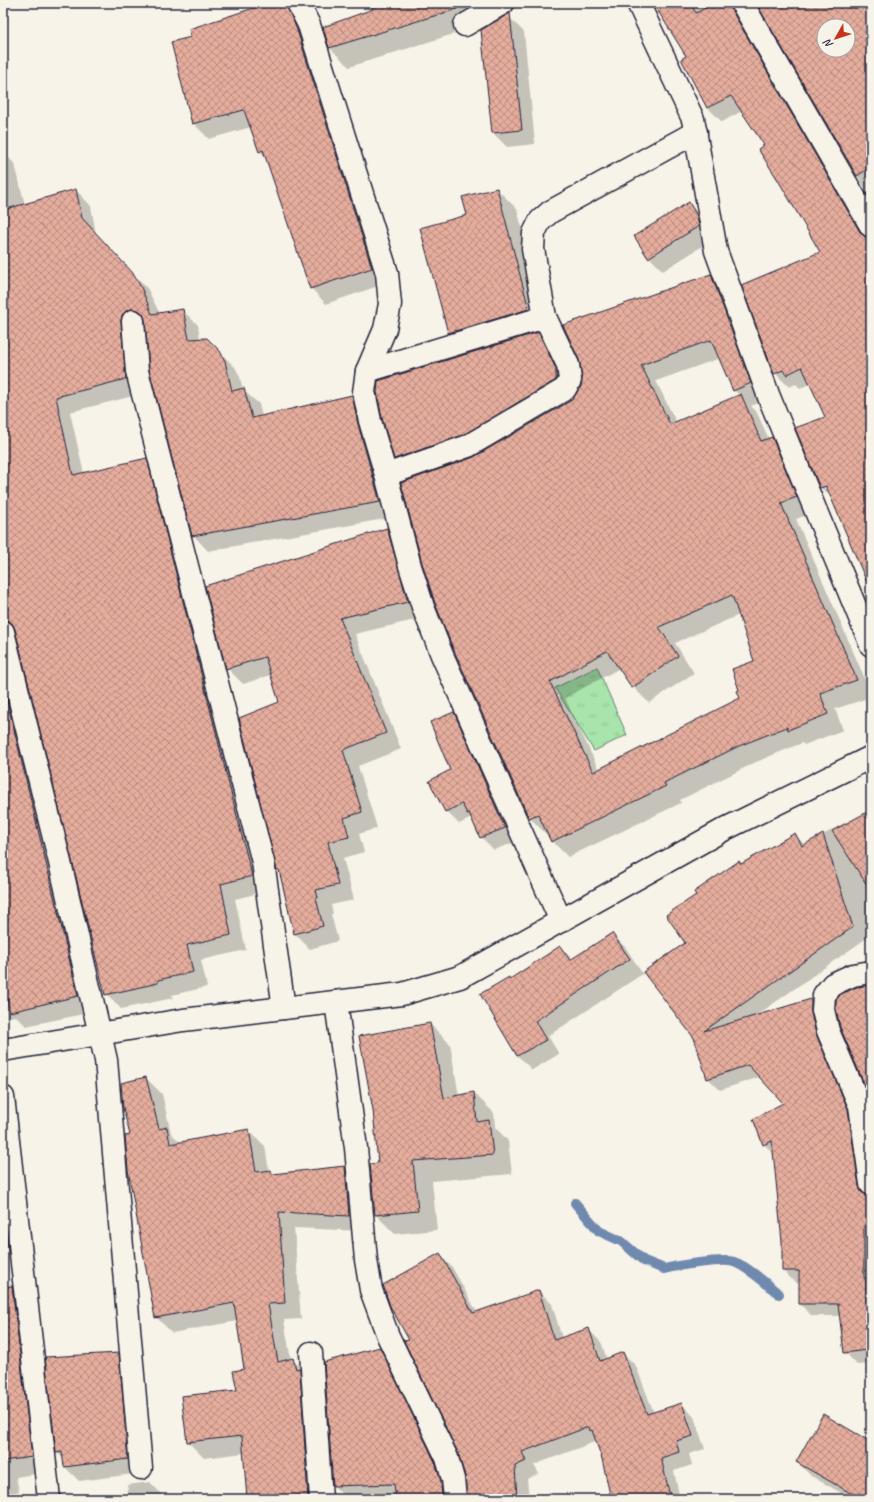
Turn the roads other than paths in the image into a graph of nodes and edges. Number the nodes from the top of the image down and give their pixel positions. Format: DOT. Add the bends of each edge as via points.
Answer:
graph roads {
  1 [pos="298,3"];
  2 [pos="503,3"];
  3 [pos="638,3"];
  4 [pos="742,3"];
  5 [pos="465,25"];
  6 [pos="696,132"];
  7 [pos="871,226"];
  8 [pos="545,317"];
  9 [pos="133,321"];
  10 [pos="367,371"];
  11 [pos="386,475"];
  12 [pos="3,632"];
  13 [pos="871,645"];
  14 [pos="870,759"];
  15 [pos="561,921"];
  16 [pos="871,972"];
  17 [pos="336,1002"];
  18 [pos="284,1008"];
  19 [pos="100,1034"];
  20 [pos="3,1050"];
  21 [pos="3,1097"];
  22 [pos="871,1184"];
  23 [pos="311,1353"];
  24 [pos="141,1468"];
  25 [pos="49,1499"];
  26 [pos="321,1499"];
  27 [pos="455,1499"];
  1 -- 10 [label="street" via="308,25 387,273 390,304 385,329"];
  2 -- 5 [label="street"];
  3 -- 6 [label="street" via="693,119"];
  4 -- 7 [label="street"];
  6 -- 8 [label="street" via="550,212 540,221 534,233 533,249"];
  6 -- 13 [label="street" via="721,267 769,398"];
  8 -- 10 [label="street"];
  8 -- 11 [label="street" via="568,365 570,380 564,389 468,446"];
  9 -- 18 [label="street" via="137,371 263,862"];
  10 -- 11 [label="street" via="364,392"];
  11 -- 15 [label="street" via="410,566 432,627"];
  12 -- 19 [label="street"];
  14 -- 15 [label="street" via="725,829"];
  15 -- 17 [label="street" via="460,977 402,994"];
  16 -- 22 [label="street" via="853,975 833,984 824,995 823,1010 828,1031 860,1106"];
  17 -- 18 [label="street"];
  17 -- 27 [label="street" via="356,1148 365,1254 371,1290 388,1336 447,1458"];
  18 -- 19 [label="street" via="183,1020"];
  19 -- 20 [label="street"];
  19 -- 24 [label="street" via="106,1060"];
  21 -- 25 [label="street"];
  23 -- 26 [label="street"];
}
